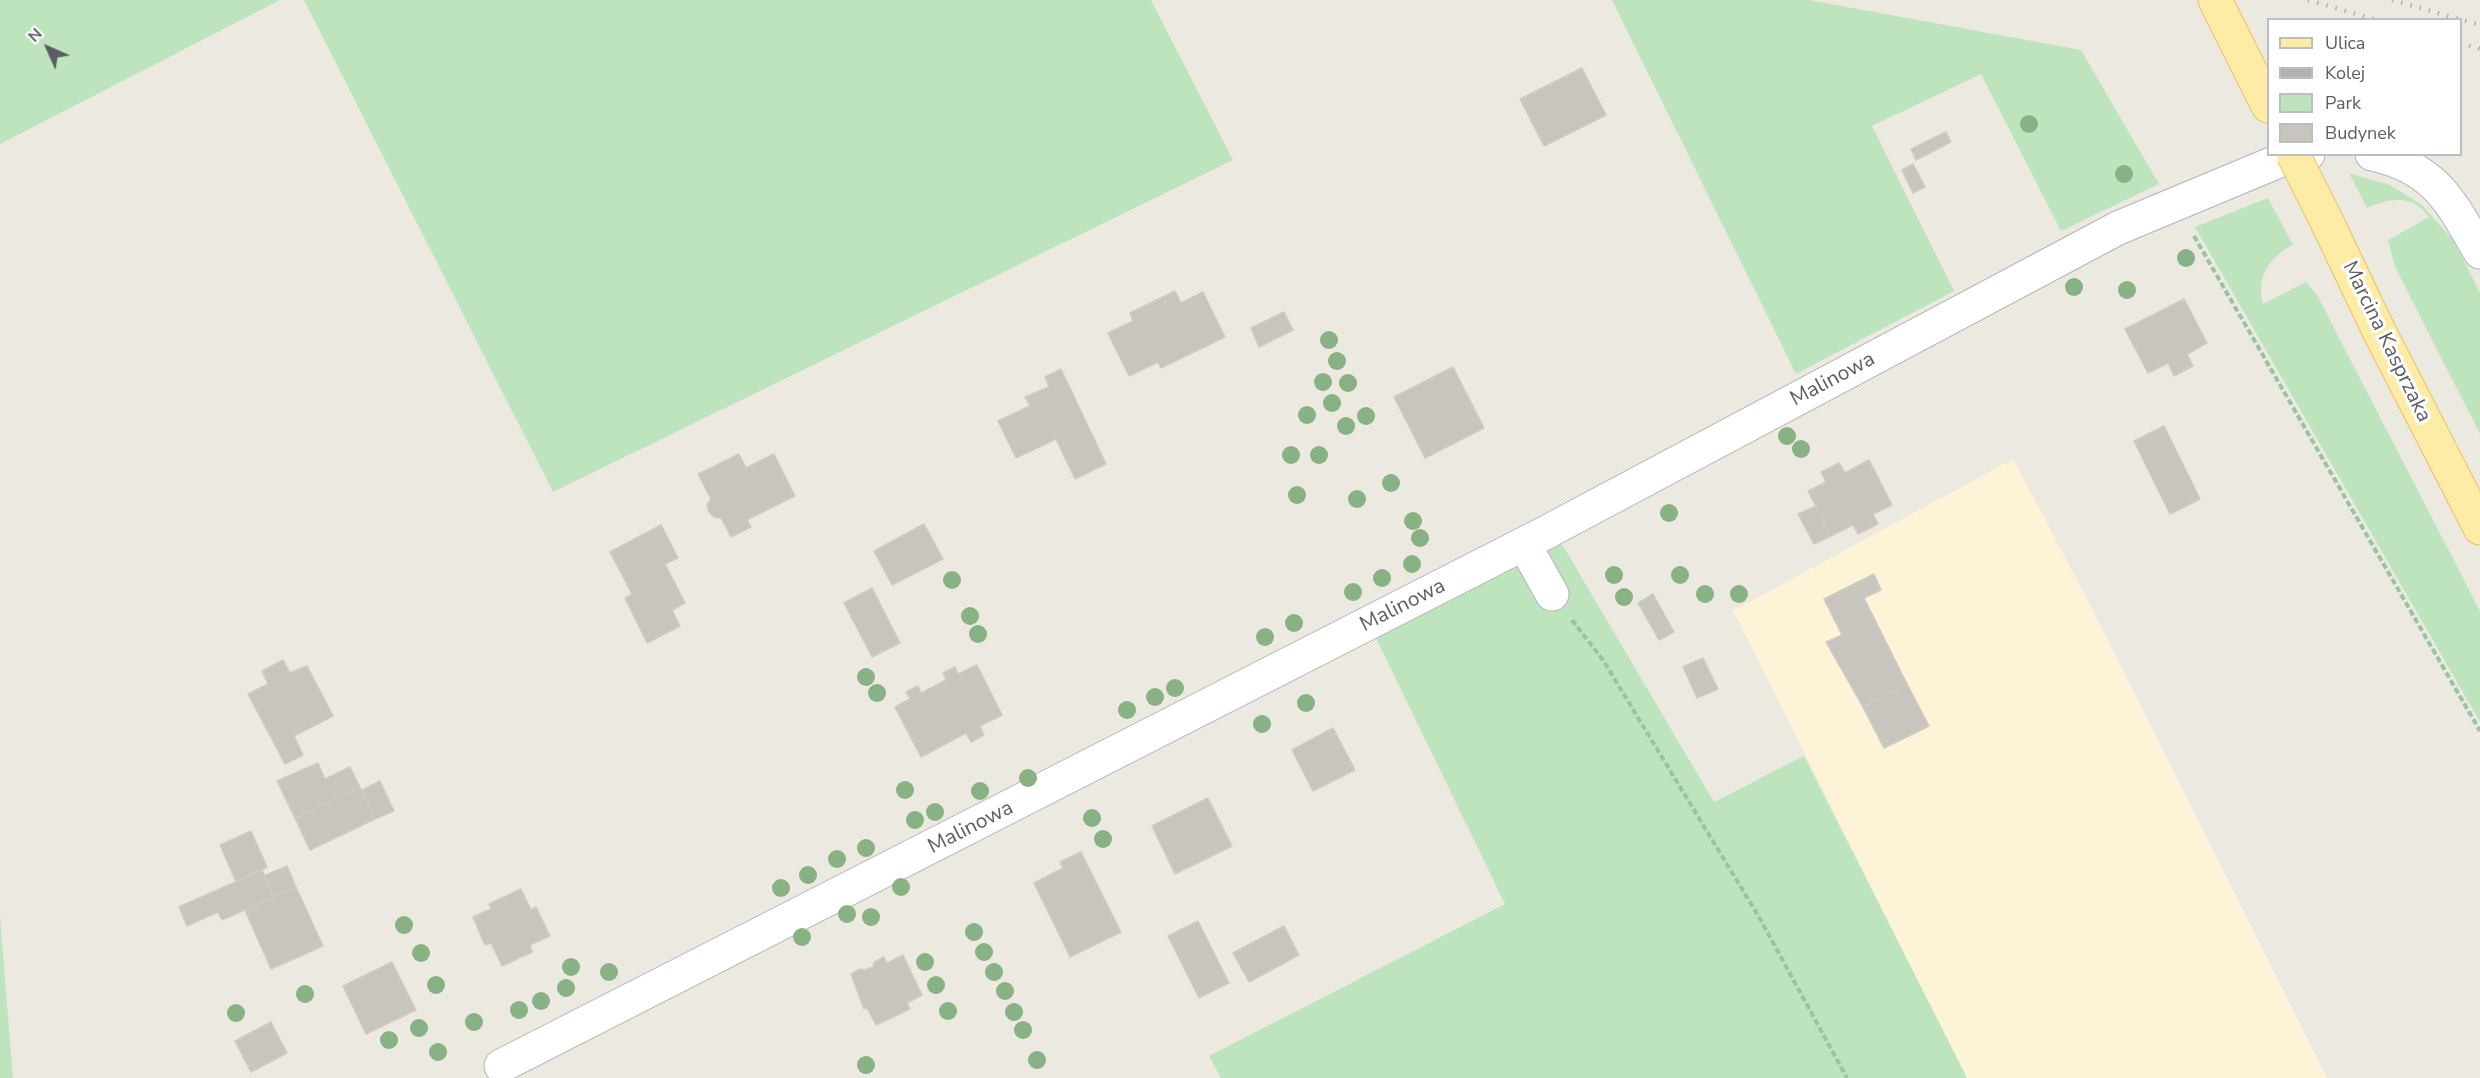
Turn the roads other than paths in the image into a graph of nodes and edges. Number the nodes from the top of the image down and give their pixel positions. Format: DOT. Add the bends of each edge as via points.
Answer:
graph roads {
  1 [pos="2215,0"];
  2 [pos="2267,104"];
  3 [pos="2294,156"];
  4 [pos="2297,156"];
  5 [pos="2378,156"];
  6 [pos="2480,252"];
  7 [pos="2480,528"];
  8 [pos="1524,544"];
  9 [pos="1552,594"];
  10 [pos="501,1066"];
  1 -- 2 [label="main road"];
  3 -- 7 [label="main road, Marcina Kasprzaka, bridge"];
  4 -- 8 [label="street, Malinowa" via="2118,228"];
  5 -- 6 [label="street" via="2411,166 2435,184"];
  8 -- 9 [label="street"];
  8 -- 10 [label="street, Malinowa"];
}
